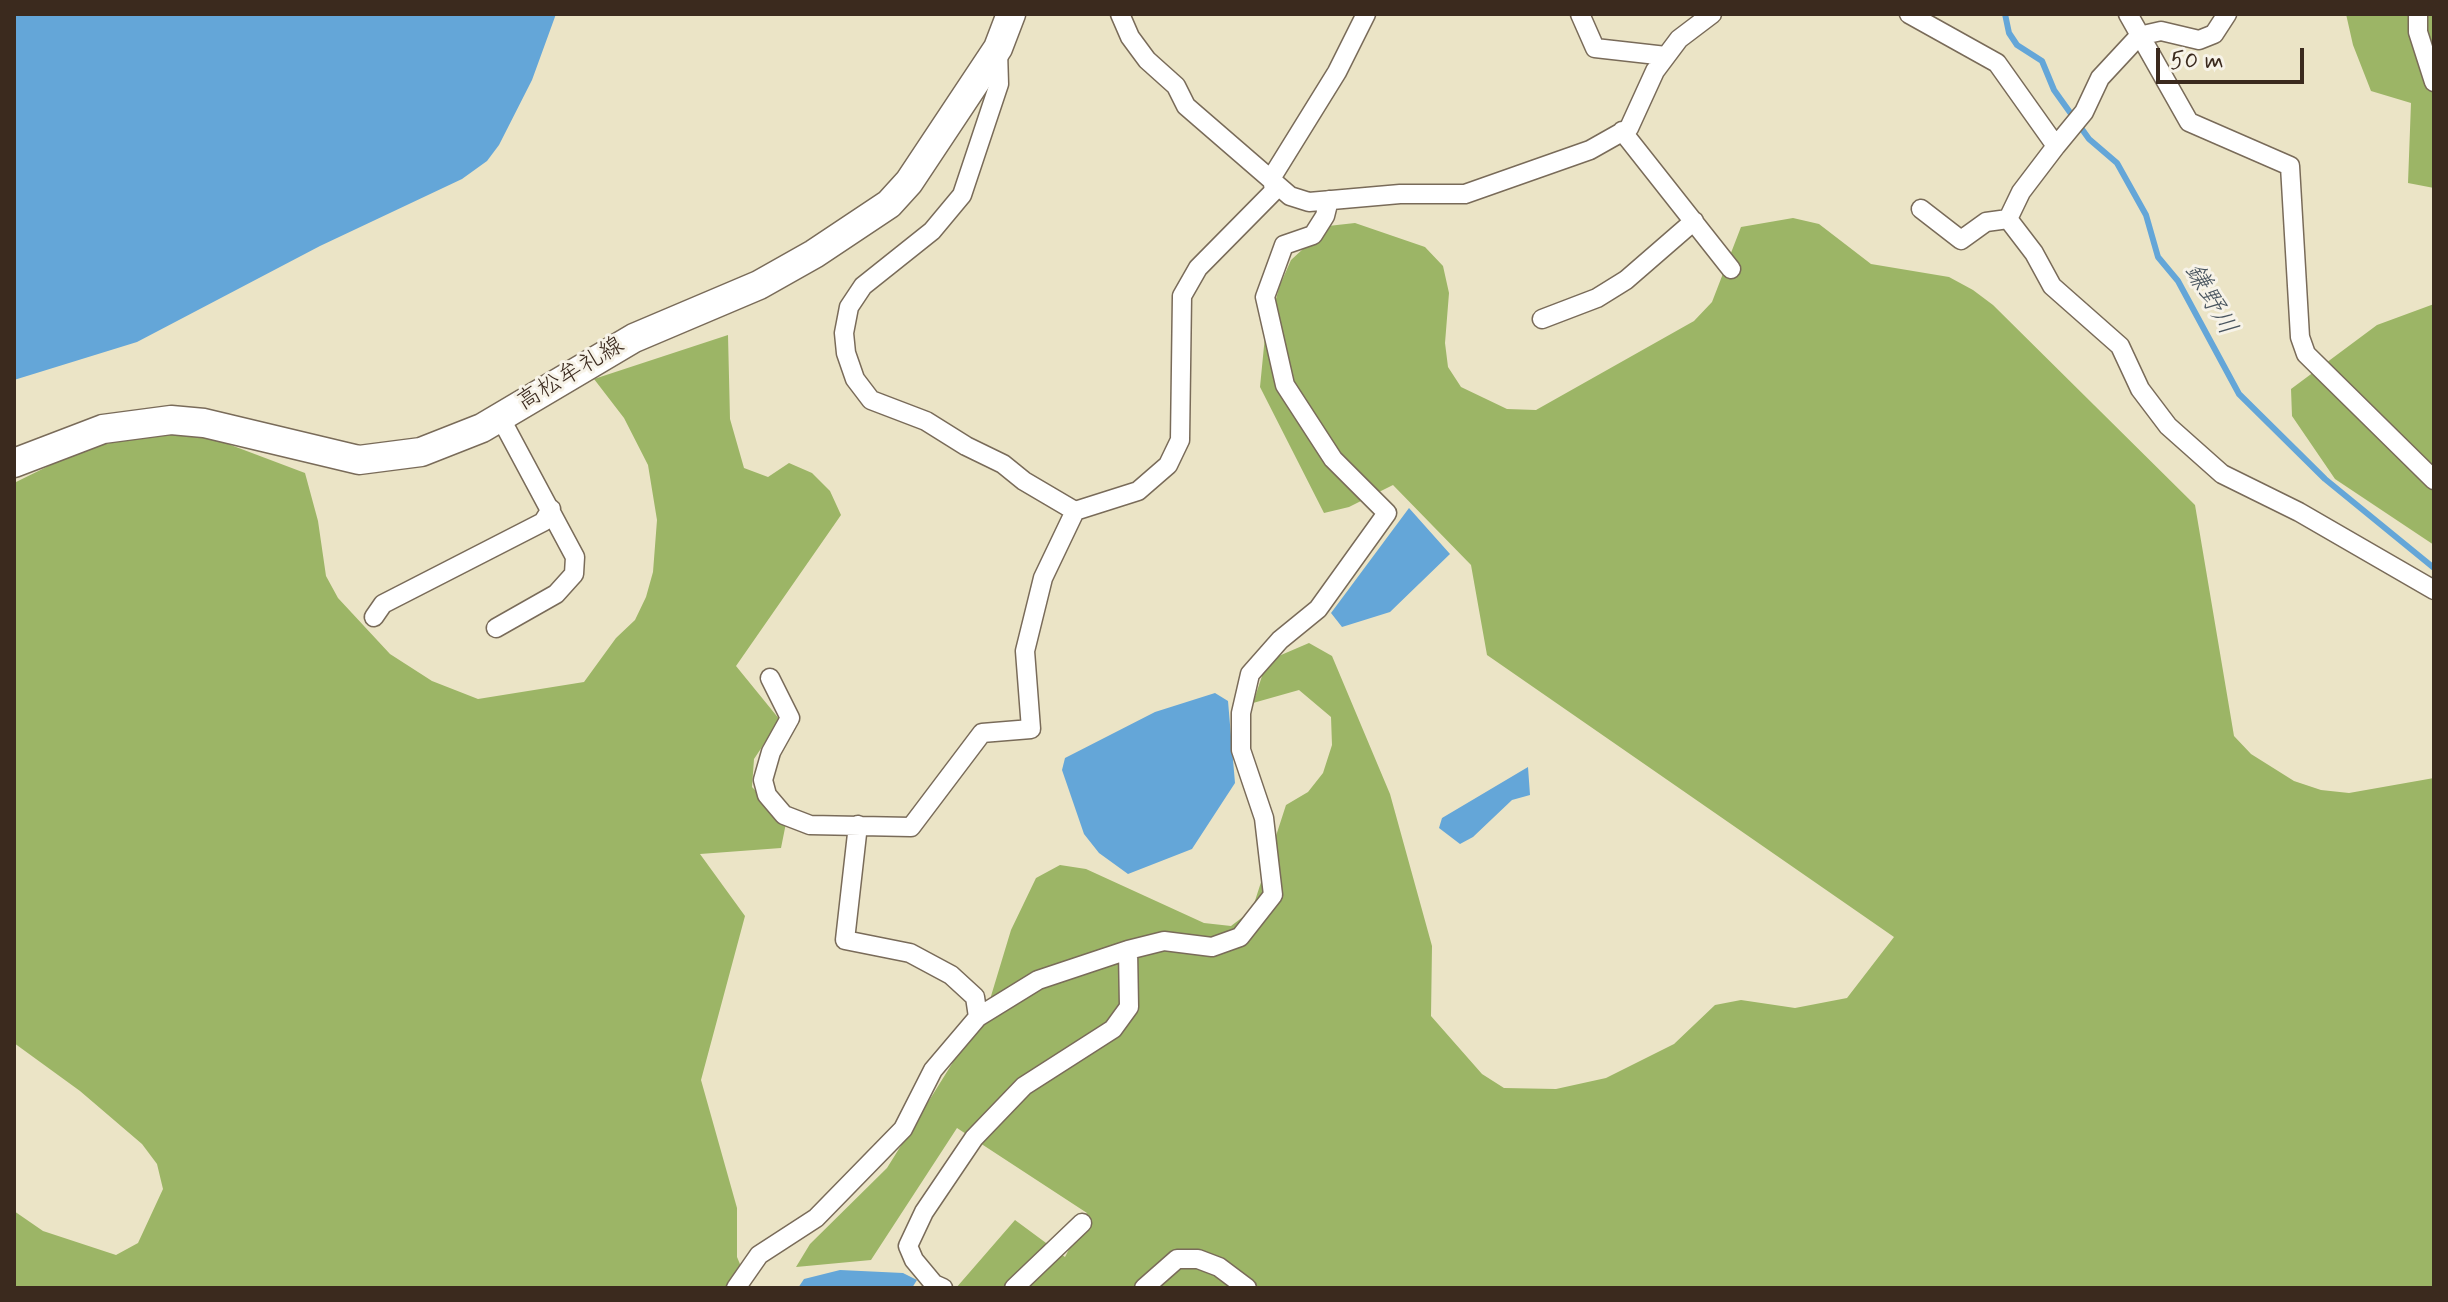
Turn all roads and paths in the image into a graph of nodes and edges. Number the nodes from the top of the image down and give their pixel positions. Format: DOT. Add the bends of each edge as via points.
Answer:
graph roads {
  1 [pos="1011,14"];
  2 [pos="1120,14"];
  3 [pos="1366,14"];
  4 [pos="1580,14"];
  5 [pos="1712,14"];
  6 [pos="1909,14"];
  7 [pos="2128,14"];
  8 [pos="2227,14"];
  9 [pos="2418,14"];
  10 [pos="2139,36"];
  11 [pos="998,48"];
  12 [pos="1666,56"];
  13 [pos="2434,82"];
  14 [pos="1622,131"];
  15 [pos="2056,146"];
  16 [pos="1272,177"];
  17 [pos="1329,200"];
  18 [pos="1921,209"];
  19 [pos="2008,219"];
  20 [pos="1694,221"];
  21 [pos="1731,269"];
  22 [pos="1542,319"];
  23 [pos="500,417"];
  24 [pos="14,463"];
  25 [pos="2434,480"];
  26 [pos="551,509"];
  27 [pos="1075,511"];
  28 [pos="2434,590"];
  29 [pos="374,617"];
  30 [pos="496,628"];
  31 [pos="770,678"];
  32 [pos="858,825"];
  33 [pos="1128,950"];
  34 [pos="978,1017"];
  35 [pos="1082,1223"];
  36 [pos="736,1288"];
  37 [pos="943,1288"];
  38 [pos="1014,1288"];
  39 [pos="1144,1288"];
  40 [pos="1247,1288"];
  1 -- 11 [label="main road, 高松牟礼線"];
  2 -- 16 [label="street" via="1130,37 1176,86 1186,106"];
  3 -- 16 [label="street"];
  4 -- 12 [label="street" via="1595,48"];
  5 -- 12 [label="street"];
  6 -- 15 [label="street" via="1997,63"];
  7 -- 10 [label="street"];
  8 -- 10 [label="street" via="2214,34 2199,40 2161,31"];
  9 -- 13 [label="street" via="2418,32"];
  10 -- 15 [label="street" via="2100,78 2079,118"];
  10 -- 25 [label="street" via="2189,122 2290,166 2300,337 2306,354"];
  11 -- 23 [label="main road, 高松牟礼線" via="889,204 773,277 634,338"];
  11 -- 27 [label="street" via="999,84 962,195 932,231 863,286 849,307 846,353 855,379 871,400 926,421"];
  12 -- 14 [label="street" via="1629,128"];
  14 -- 17 [label="street" via="1590,150 1465,194"];
  14 -- 20 [label="street"];
  15 -- 19 [label="street"];
  16 -- 17 [label="street" via="1290,196 1309,202"];
  16 -- 27 [label="street" via="1274,191 1198,268 1182,296 1180,440 1168,465 1138,491"];
  17 -- 33 [label="street" via="1313,235 1284,245 1265,297 1285,385 1333,459 1387,513 1318,609 1250,674 1241,713 1241,750 1264,818 1273,895 1240,937 1212,947 1164,941"];
  18 -- 19 [label="street" via="1961,240 1986,222"];
  19 -- 28 [label="street" via="2052,286 2120,346 2140,389 2168,426 2222,474"];
  20 -- 21 [label="street"];
  20 -- 22 [label="street" via="1616,286"];
  23 -- 24 [label="main road, 高松牟礼線" via="421,452 390,459 359,460 171,420 103,429"];
  23 -- 26 [label="street"];
  26 -- 29 [label="street" via="543,522 383,604"];
  26 -- 30 [label="street" via="575,557 574,574 556,594"];
  27 -- 32 [label="street" via="1043,578 1025,651 1031,729 982,733 911,827"];
  31 -- 32 [label="street" via="790,718 771,752 763,780 767,795 784,815 810,825"];
  32 -- 34 [label="street" via="845,940 910,953 951,975 975,997"];
  33 -- 34 [label="street" via="1038,980"];
  33 -- 37 [label="street" via="1129,1007 1113,1029 1024,1086 974,1138 924,1212 908,1246 914,1260"];
  34 -- 36 [label="street" via="933,1070 903,1129 816,1218 759,1255"];
  35 -- 38 [label="street"];
  39 -- 40 [label="street" via="1177,1259 1219,1267"];
}
